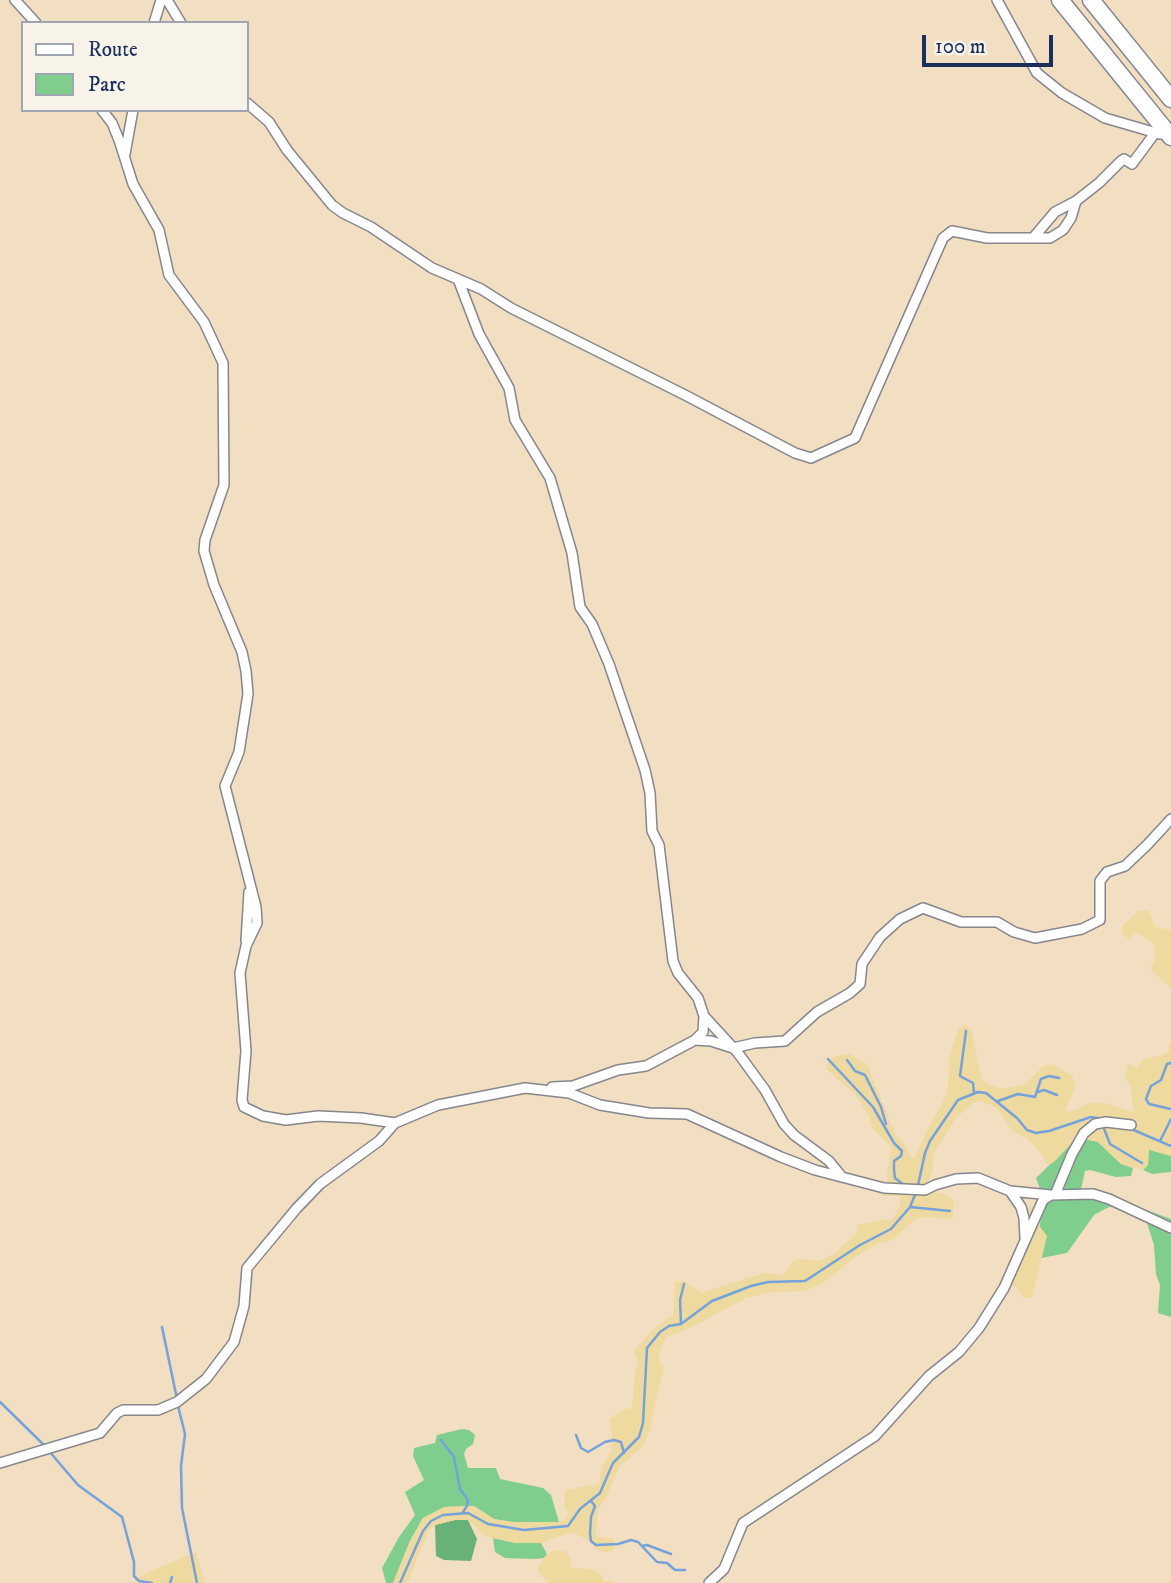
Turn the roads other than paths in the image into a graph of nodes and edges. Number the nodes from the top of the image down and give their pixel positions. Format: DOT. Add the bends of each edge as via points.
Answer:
graph roads {
  1 [pos="15,0"];
  2 [pos="161,0"];
  3 [pos="167,0"];
  4 [pos="997,0"];
  5 [pos="1060,0"];
  6 [pos="1091,0"];
  7 [pos="34,21"];
  8 [pos="155,21"];
  9 [pos="180,21"];
  10 [pos="1171,99"];
  11 [pos="248,104"];
  12 [pos="104,112"];
  13 [pos="133,112"];
  14 [pos="1166,136"];
  15 [pos="124,156"];
  16 [pos="1076,201"];
  17 [pos="1033,239"];
  18 [pos="457,279"];
  19 [pos="1171,819"];
  20 [pos="704,1016"];
  21 [pos="695,1040"];
  22 [pos="733,1048"];
  23 [pos="525,1088"];
  24 [pos="395,1123"];
  25 [pos="1131,1125"];
  26 [pos="842,1177"];
  27 [pos="1010,1191"];
  28 [pos="1053,1195"];
  29 [pos="1171,1228"];
  30 [pos="1025,1243"];
  31 [pos="0,1463"];
  32 [pos="709,1583"];
  1 -- 7 [label="street"];
  2 -- 8 [label="street"];
  3 -- 9 [label="street"];
  4 -- 14 [label="street" via="1037,73 1105,118"];
  5 -- 14 [label="highway"];
  6 -- 10 [label="highway"];
  11 -- 18 [label="street" via="269,122 332,205"];
  12 -- 15 [label="street"];
  13 -- 15 [label="street"];
  14 -- 16 [label="street" via="1132,164 1121,161"];
  15 -- 24 [label="street" via="159,230 169,275 204,322 222,363 224,485 204,551 242,652 248,694 239,752 225,786 257,923 240,974 246,1051 242,1100 244,1107 263,1116 286,1120 318,1116"];
  16 -- 17 [label="street" via="1055,212"];
  16 -- 17 [label="street" via="1063,230 1050,238"];
  17 -- 18 [label="street" via="987,238 952,231 943,238 855,438 811,458"];
  18 -- 20 [label="street" via="479,334 509,388 515,420 551,478 572,552 580,607 609,664 645,770 673,961 698,998"];
  19 -- 22 [label="street" via="1125,866 1100,881 1100,920 1082,929 1035,938 997,922 961,922 923,908 900,919 880,937 862,964 860,984 817,1012 791,1037"];
  20 -- 21 [label="street" via="703,1032"];
  20 -- 22 [label="street"];
  21 -- 22 [label="street"];
  21 -- 23 [label="street" via="646,1066 618,1070 573,1086"];
  22 -- 26 [label="street" via="784,1124"];
  23 -- 24 [label="street" via="438,1105"];
  23 -- 26 [label="street" via="569,1093 617,1108 687,1114 781,1157"];
  24 -- 31 [label="street" via="320,1184 247,1268 244,1306 234,1342 206,1379 177,1402 158,1409 123,1410 100,1433"];
  25 -- 28 [label="street" via="1106,1122 1084,1132"];
  26 -- 27 [label="street" via="910,1191 978,1178"];
  27 -- 28 [label="street"];
  27 -- 30 [label="street" via="1021,1207"];
  28 -- 29 [label="street" via="1093,1194"];
  28 -- 30 [label="street" via="1044,1200"];
  30 -- 32 [label="street" via="1004,1288 959,1352 929,1376 875,1436 743,1523 724,1569"];
}
